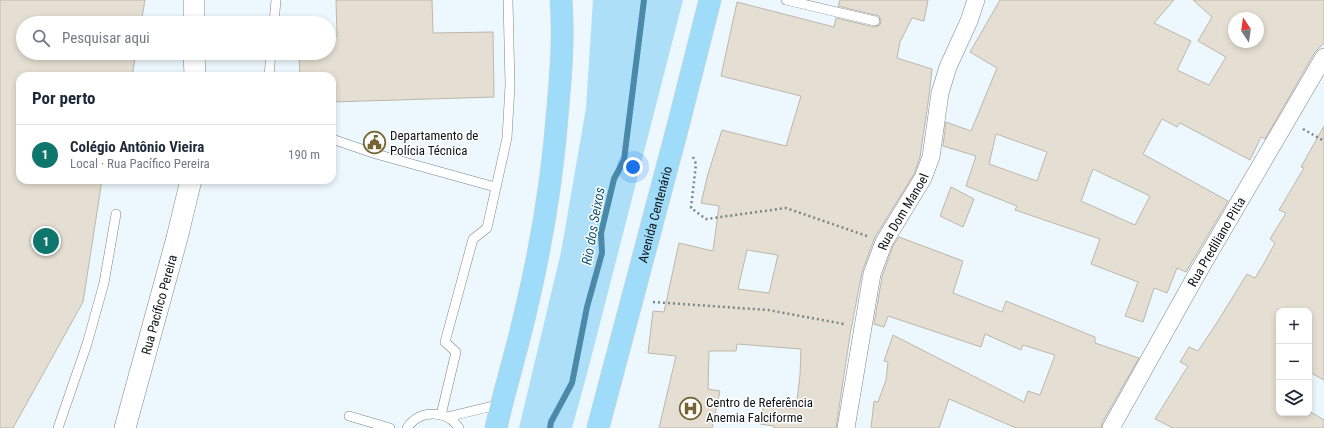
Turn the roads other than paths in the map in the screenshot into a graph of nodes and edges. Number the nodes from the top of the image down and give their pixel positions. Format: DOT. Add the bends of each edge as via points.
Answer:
graph roads {
  1 [pos="194,0"];
  2 [pos="276,0"];
  3 [pos="508,0"];
  4 [pos="710,0"];
  5 [pos="786,0"];
  6 [pos="976,0"];
  7 [pos="563,5"];
  8 [pos="194,16"];
  9 [pos="275,16"];
  10 [pos="875,21"];
  11 [pos="1324,57"];
  12 [pos="194,60"];
  13 [pos="270,60"];
  14 [pos="195,72"];
  15 [pos="269,72"];
  16 [pos="336,140"];
  17 [pos="190,184"];
  18 [pos="495,187"];
  19 [pos="116,214"];
  20 [pos="501,404"];
  21 [pos="349,416"];
  22 [pos="444,416"];
  23 [pos="58,428"];
  24 [pos="125,428"];
  25 [pos="390,428"];
  26 [pos="407,428"];
  27 [pos="459,428"];
  28 [pos="496,428"];
  29 [pos="598,428"];
  30 [pos="846,428"];
  31 [pos="1111,428"];
  1 -- 8 [label="street"];
  2 -- 9 [label="lane"];
  3 -- 18 [label="lane" via="510,85 507,138"];
  4 -- 29 [label="main road, Avenida Centenário"];
  5 -- 10 [label="lane"];
  6 -- 30 [label="street, Rua Dom Manoel" via="940,93 931,157 924,178 884,242 872,274"];
  7 -- 20 [label="main road" via="556,136 545,220 526,310"];
  11 -- 31 [label="street, Rua Prediliano Pitta" via="1197,274"];
  12 -- 14 [label="street"];
  13 -- 15 [label="lane"];
  16 -- 18 [label="lane"];
  17 -- 24 [label="street, Rua Pacífico Pereira"];
  18 -- 22 [label="lane" via="487,228 473,239 445,342 456,352"];
  19 -- 23 [label="lane" via="104,283 87,344"];
  20 -- 22 [label="lane"];
  20 -- 28 [label="main road"];
  21 -- 25 [label="lane"];
  22 -- 26 [label="lane" via="424,415"];
  22 -- 27 [label="lane" via="456,423"];
}
